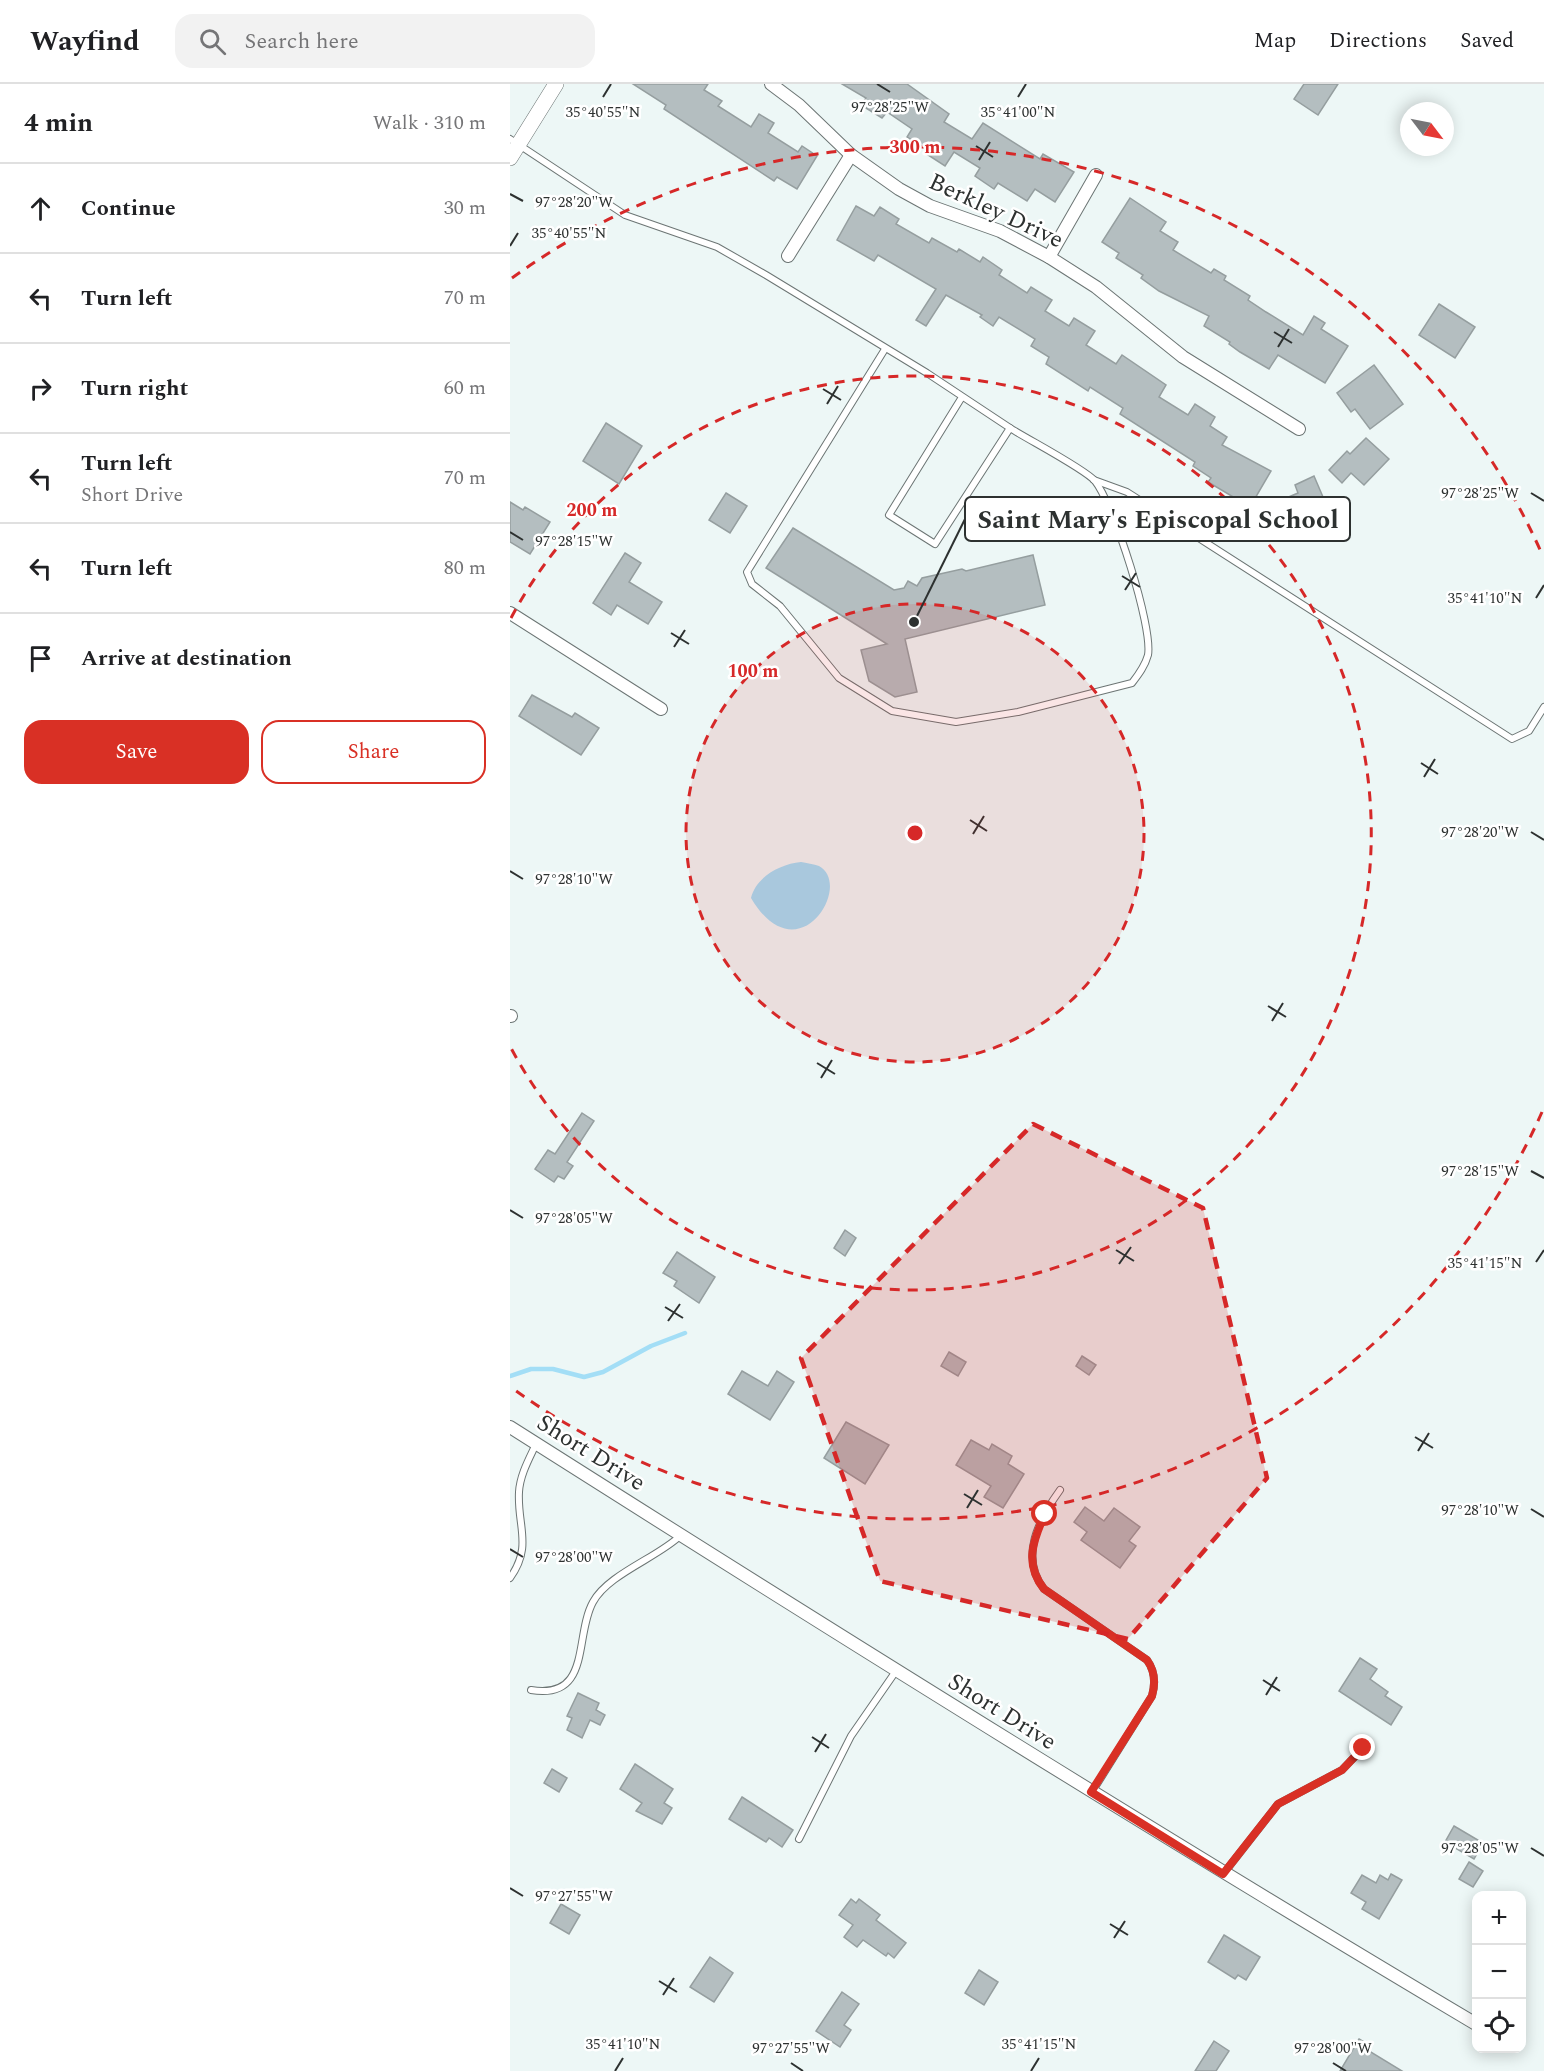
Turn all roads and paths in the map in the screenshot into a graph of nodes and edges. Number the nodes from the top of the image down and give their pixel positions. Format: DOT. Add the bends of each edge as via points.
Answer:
graph roads {
  1 [pos="556,84"];
  2 [pos="771,84"];
  3 [pos="513,147"];
  4 [pos="851,155"];
  5 [pos="1096,175"];
  6 [pos="788,256"];
  7 [pos="1050,257"];
  8 [pos="885,349"];
  9 [pos="962,397"];
  10 [pos="1010,428"];
  11 [pos="1299,429"];
  12 [pos="1094,480"];
  13 [pos="510,613"];
  14 [pos="1544,707"];
  15 [pos="661,709"];
  16 [pos="510,1427"];
  17 [pos="536,1443"];
  18 [pos="1060,1490"];
  19 [pos="681,1535"];
  20 [pos="510,1578"];
  21 [pos="896,1671"];
  22 [pos="531,1690"];
  23 [pos="1363,1748"];
  24 [pos="1091,1792"];
  25 [pos="799,1839"];
  26 [pos="1223,1874"];
  27 [pos="1472,2022"];
  1 -- 3 [label="street"];
  2 -- 4 [label="street, Berkley Drive"];
  3 -- 8 [label="lane" via="625,215 717,247"];
  4 -- 6 [label="street"];
  4 -- 7 [label="street, Berkley Drive" via="930,206 1000,231"];
  5 -- 7 [label="street"];
  7 -- 11 [label="street, Berkley Drive" via="1096,287 1183,357"];
  8 -- 9 [label="lane"];
  8 -- 12 [label="lane" via="747,572 752,584 780,606 839,678 892,711 956,722 1018,712 1132,683 1148,654 1143,615 1111,510"];
  9 -- 10 [label="lane"];
  9 -- 10 [label="lane" via="889,515 935,544"];
  10 -- 12 [label="lane"];
  12 -- 14 [label="lane" via="1127,492 1512,739 1529,731"];
  13 -- 15 [label="street"];
  16 -- 17 [label="street, Short Drive"];
  17 -- 19 [label="street, Short Drive"];
  17 -- 20 [label="lane" via="521,1481 524,1544 520,1564"];
  18 -- 24 [label="lane" via="1033,1541 1032,1560 1039,1582 1147,1660 1155,1680 1152,1696"];
  19 -- 21 [label="street, Short Drive"];
  19 -- 22 [label="lane" via="671,1545 633,1565 593,1601 581,1654 561,1688 548,1692"];
  21 -- 24 [label="street, Short Drive"];
  21 -- 25 [label="lane" via="851,1736"];
  23 -- 26 [label="lane" via="1342,1770 1278,1804"];
  24 -- 26 [label="street, Short Drive"];
  26 -- 27 [label="street, Short Drive"];
}
